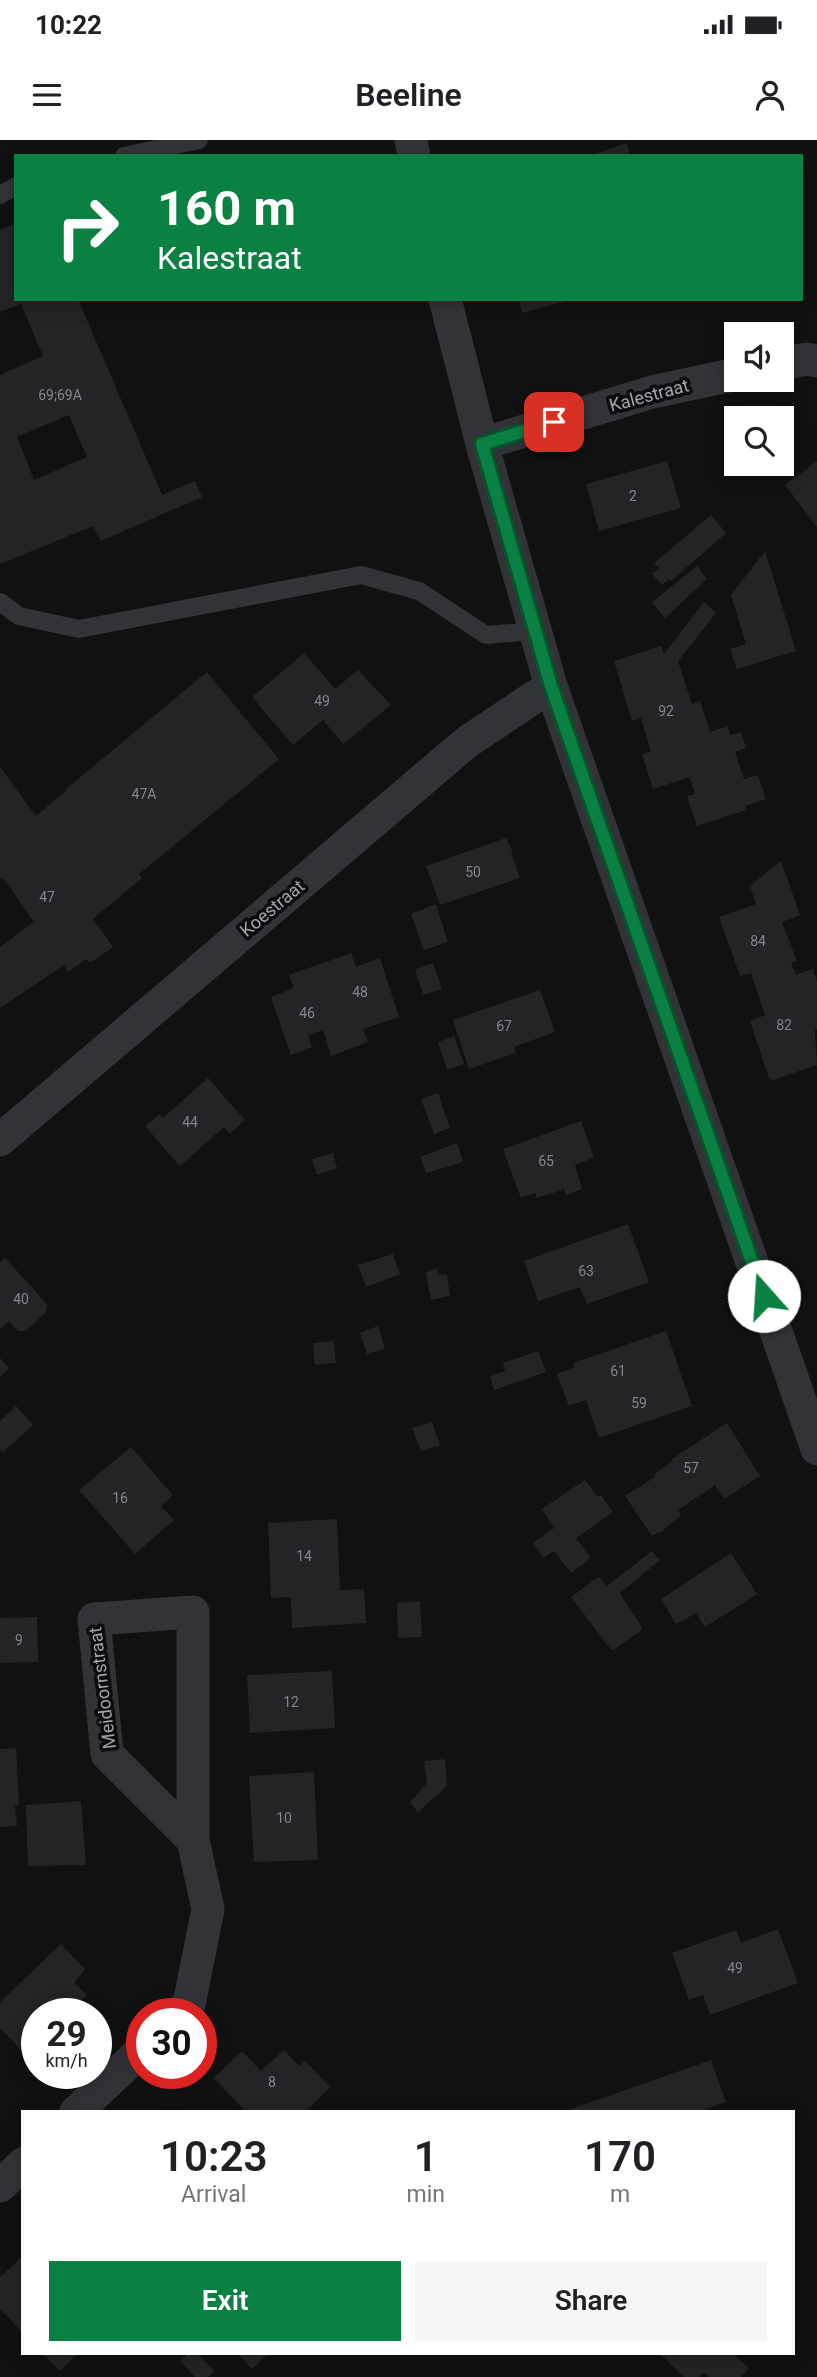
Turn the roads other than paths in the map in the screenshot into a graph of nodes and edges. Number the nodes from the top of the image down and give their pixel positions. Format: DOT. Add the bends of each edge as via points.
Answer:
graph roads {
  1 [pos="199,140"];
  2 [pos="133,154"];
  3 [pos="446,301"];
  4 [pos="817,361"];
  5 [pos="794,362"];
  6 [pos="724,377"];
  7 [pos="482,444"];
  8 [pos="0,602"];
  9 [pos="536,631"];
  10 [pos="551,686"];
  11 [pos="0,1140"];
  12 [pos="817,1449"];
  13 [pos="193,1840"];
  14 [pos="190,1998"];
  15 [pos="126,2064"];
  16 [pos="78,2110"];
  17 [pos="21,2166"];
  18 [pos="0,2186"];
  1 -- 2 [label="lane"];
  3 -- 7 [label="street"];
  4 -- 5 [label="street"];
  6 -- 7 [label="street, Kalestraat" via="652,392"];
  7 -- 9 [label="street"];
  8 -- 9 [label="lane" via="19,615 79,629 360,575 418,591 486,635"];
  9 -- 10 [label="street"];
  10 -- 11 [label="street, Koestraat" via="467,742"];
  10 -- 12 [label="street"];
  13 -- 13 [label="street, Meidoornstraat" via="193,1612 94,1619 107,1754"];
  13 -- 14 [label="street, Meidoornstraat" via="208,1909"];
  15 -- 16 [label="street"];
  17 -- 18 [label="street"];
}
